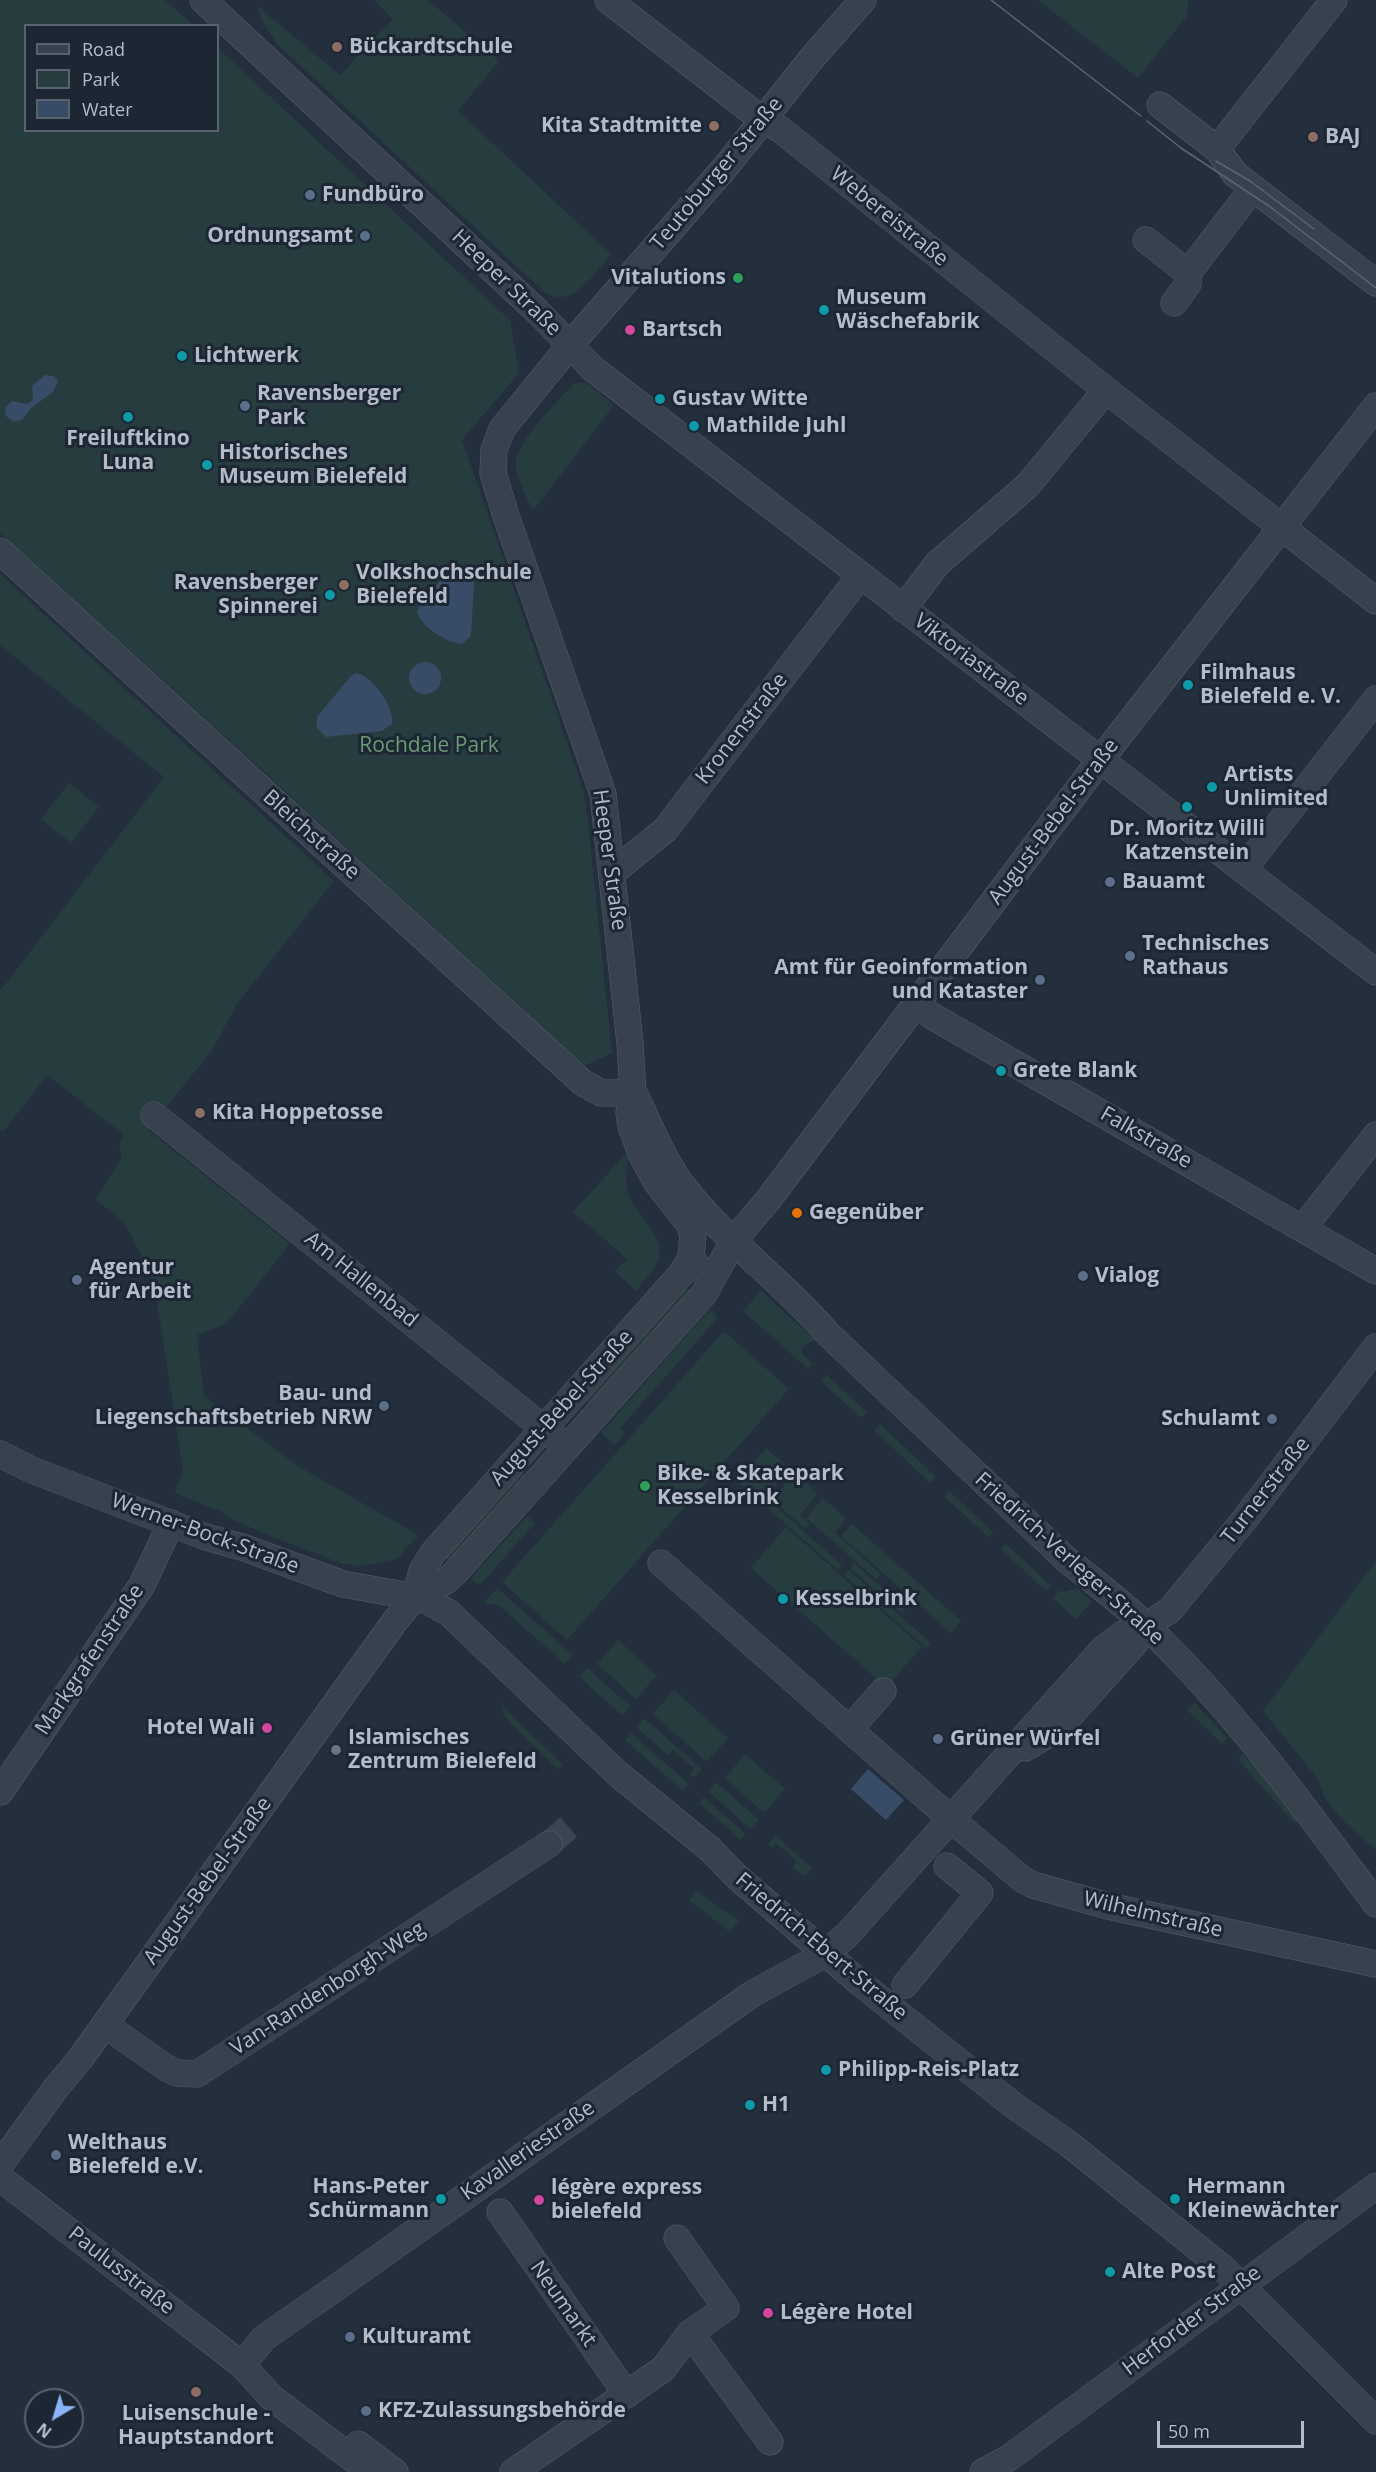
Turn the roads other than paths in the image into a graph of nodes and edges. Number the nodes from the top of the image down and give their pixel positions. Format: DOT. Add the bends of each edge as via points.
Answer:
graph roads {
  1 [pos="203,0"];
  2 [pos="608,0"];
  3 [pos="862,0"];
  4 [pos="1334,0"];
  5 [pos="1160,105"];
  6 [pos="764,119"];
  7 [pos="1217,149"];
  8 [pos="1253,188"];
  9 [pos="1146,240"];
  10 [pos="1188,273"];
  11 [pos="1376,283"];
  12 [pos="1174,303"];
  13 [pos="570,345"];
  14 [pos="1106,390"];
  15 [pos="1376,406"];
  16 [pos="1280,527"];
  17 [pos="0,551"];
  18 [pos="860,576"];
  19 [pos="1376,601"];
  20 [pos="903,609"];
  21 [pos="1376,699"];
  22 [pos="1101,759"];
  23 [pos="1243,870"];
  24 [pos="613,872"];
  25 [pos="1376,972"];
  26 [pos="916,1004"];
  27 [pos="633,1093"];
  28 [pos="154,1115"];
  29 [pos="1376,1135"];
  30 [pos="1303,1228"];
  31 [pos="734,1240"];
  32 [pos="1376,1271"];
  33 [pos="682,1274"];
  34 [pos="1376,1347"];
  35 [pos="545,1427"];
  36 [pos="567,1447"];
  37 [pos="0,1454"];
  38 [pos="171,1523"];
  39 [pos="662,1563"];
  40 [pos="415,1597"];
  41 [pos="1146,1626"];
  42 [pos="883,1691"];
  43 [pos="850,1729"];
  44 [pos="0,1792"];
  45 [pos="952,1820"];
  46 [pos="549,1844"];
  47 [pos="946,1866"];
  48 [pos="1376,1904"];
  49 [pos="825,1954"];
  50 [pos="1376,1964"];
  51 [pos="906,1985"];
  52 [pos="105,2025"];
  53 [pos="0,2165"];
  54 [pos="0,2178"];
  55 [pos="1376,2186"];
  56 [pos="500,2212"];
  57 [pos="678,2238"];
  58 [pos="1241,2285"];
  59 [pos="690,2333"];
  60 [pos="242,2364"];
  61 [pos="627,2395"];
  62 [pos="1376,2421"];
  63 [pos="770,2442"];
  64 [pos="1003,2465"];
  65 [pos="370,2472"];
  66 [pos="395,2472"];
  67 [pos="513,2472"];
  68 [pos="983,2472"];
  1 -- 13 [label="street, Heeper Straße"];
  2 -- 6 [label="street, Webereistraße"];
  3 -- 6 [label="street, Teutoburger Straße"];
  4 -- 7 [label="street"];
  5 -- 7 [label="street"];
  6 -- 13 [label="street, Teutoburger Straße"];
  6 -- 14 [label="street, Webereistraße"];
  7 -- 8 [label="street" via="1230,168"];
  8 -- 10 [label="street"];
  8 -- 11 [label="street"];
  9 -- 10 [label="street"];
  10 -- 12 [label="street" via="1188,284"];
  13 -- 18 [label="street, Viktoriastraße" via="592,368"];
  13 -- 24 [label="street, Heeper Straße" via="502,429 494,450 493,473 603,794"];
  14 -- 16 [label="street, Webereistraße"];
  14 -- 20 [label="street" via="1028,485 938,564"];
  15 -- 16 [label="street, August-Bebel-Straße"];
  16 -- 19 [label="street, Webereistraße"];
  16 -- 22 [label="street, August-Bebel-Straße"];
  17 -- 27 [label="street, Bleichstraße" via="582,1082 601,1093"];
  18 -- 20 [label="street, Viktoriastraße"];
  18 -- 24 [label="street, Kronenstraße" via="665,830"];
  20 -- 22 [label="street, Viktoriastraße"];
  21 -- 23 [label="street"];
  22 -- 23 [label="street, Viktoriastraße"];
  22 -- 26 [label="street, August-Bebel-Straße"];
  23 -- 25 [label="street, Viktoriastraße"];
  24 -- 27 [label="street, Heeper Straße"];
  26 -- 30 [label="street, Falkstraße"];
  26 -- 31 [label="street, August-Bebel-Straße"];
  27 -- 31 [label="street, Heeper Straße" via="685,1189"];
  27 -- 33 [label="street, Heeper Straße" via="629,1113 642,1156 693,1234 691,1258"];
  28 -- 35 [label="street, Am Hallenbad"];
  29 -- 30 [label="street"];
  30 -- 32 [label="street, Falkstraße"];
  31 -- 33 [label="street, August-Bebel-Straße"];
  31 -- 36 [label="street, August-Bebel-Straße" via="704,1294"];
  31 -- 41 [label="street, Friedrich-Verleger-Straße" via="1067,1560"];
  33 -- 35 [label="street, August-Bebel-Straße"];
  34 -- 41 [label="street, Turnerstraße" via="1193,1584 1170,1610"];
  35 -- 36 [label="street, Am Hallenbad"];
  35 -- 40 [label="street, August-Bebel-Straße" via="432,1553"];
  36 -- 40 [label="street, August-Bebel-Straße" via="455,1573"];
  37 -- 38 [label="street, Werner-Bock-Straße"];
  38 -- 40 [label="street, Werner-Bock-Straße" via="343,1584"];
  38 -- 44 [label="street, Markgrafenstraße" via="142,1585"];
  39 -- 43 [label="street"];
  40 -- 49 [label="street, Friedrich-Ebert-Straße" via="439,1606 458,1621 618,1774 711,1850"];
  40 -- 52 [label="street, August-Bebel-Straße"];
  41 -- 45 [label="street" via="1108,1644"];
  41 -- 48 [label="street, Friedrich-Verleger-Straße" via="1260,1749"];
  42 -- 43 [label="street"];
  43 -- 45 [label="street"];
  45 -- 49 [label="street"];
  45 -- 50 [label="street, Wilhelmstraße" via="1022,1879 1055,1893"];
  46 -- 52 [label="street, Van-Randenborgh-Weg" via="197,2074 168,2069"];
  47 -- 51 [label="street" via="980,1893"];
  49 -- 58 [label="street, Friedrich-Ebert-Straße" via="1014,2105 1069,2144"];
  49 -- 60 [label="street, Kavalleriestraße" via="752,1994 649,2066 264,2338"];
  52 -- 53 [label="street, August-Bebel-Straße"];
  54 -- 60 [label="street, Paulusstraße"];
  55 -- 58 [label="street, Herforder Straße"];
  56 -- 61 [label="street, Neumarkt"];
  57 -- 59 [label="street" via="726,2308"];
  58 -- 62 [label="street, Friedrich-Ebert-Straße"];
  58 -- 64 [label="street, Herforder Straße"];
  59 -- 61 [label="street" via="663,2369"];
  59 -- 63 [label="street"];
  60 -- 65 [label="street, Paulusstraße" via="271,2397"];
  60 -- 66 [label="street, Paulusstraße" via="282,2385"];
  61 -- 67 [label="street"];
  64 -- 68 [label="street, Herforder Straße"];
}
